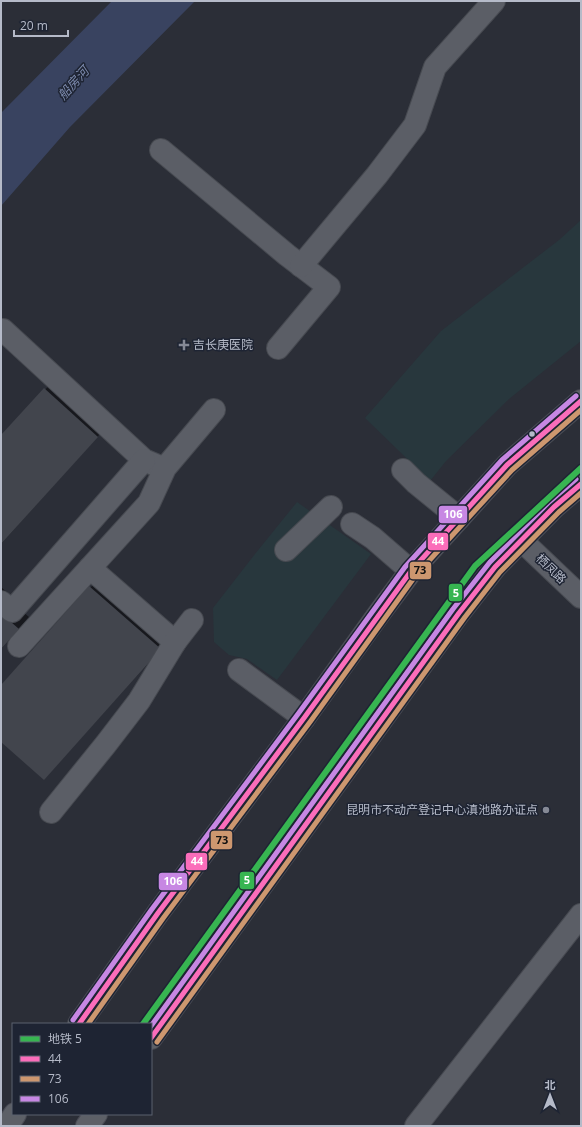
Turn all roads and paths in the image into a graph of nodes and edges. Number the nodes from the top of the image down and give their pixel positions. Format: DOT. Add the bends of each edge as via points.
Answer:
graph roads {
  1 [pos="494,1"];
  2 [pos="161,150"];
  3 [pos="301,266"];
  4 [pos="3,330"];
  5 [pos="278,348"];
  6 [pos="581,401"];
  7 [pos="214,410"];
  8 [pos="144,460"];
  9 [pos="164,468"];
  10 [pos="403,470"];
  11 [pos="581,484"];
  12 [pos="331,507"];
  13 [pos="459,518"];
  14 [pos="352,524"];
  15 [pos="521,540"];
  16 [pos="286,550"];
  17 [pos="90,568"];
  18 [pos="411,571"];
  19 [pos="581,597"];
  20 [pos="1,602"];
  21 [pos="192,620"];
  22 [pos="175,642"];
  23 [pos="18,646"];
  24 [pos="239,670"];
  25 [pos="304,718"];
  26 [pos="51,812"];
  27 [pos="581,915"];
  28 [pos="80,1023"];
  29 [pos="152,1037"];
  30 [pos="14,1115"];
  31 [pos="95,1115"];
  32 [pos="7,1126"];
  33 [pos="87,1126"];
  34 [pos="416,1126"];
  1 -- 3 [label="street" via="435,67 415,126"];
  2 -- 3 [label="street"];
  3 -- 5 [label="street" via="328,287"];
  4 -- 8 [label="street"];
  6 -- 13 [label="main road" via="507,465"];
  7 -- 9 [label="street"];
  8 -- 9 [label="street"];
  8 -- 20 [label="street" via="12,611"];
  9 -- 17 [label="street" via="149,503"];
  10 -- 13 [label="street"];
  11 -- 15 [label="main road"];
  12 -- 16 [label="street"];
  13 -- 18 [label="main road"];
  14 -- 18 [label="street"];
  15 -- 19 [label="street, 栖凤路"];
  15 -- 29 [label="main road" via="495,567 459,613"];
  17 -- 22 [label="street"];
  17 -- 23 [label="street"];
  18 -- 25 [label="main road"];
  21 -- 22 [label="street"];
  22 -- 26 [label="street" via="138,701"];
  24 -- 25 [label="street"];
  25 -- 28 [label="main road" via="158,913"];
  27 -- 34 [label="street"];
  30 -- 32 [label="main road"];
  31 -- 33 [label="main road"];
}
